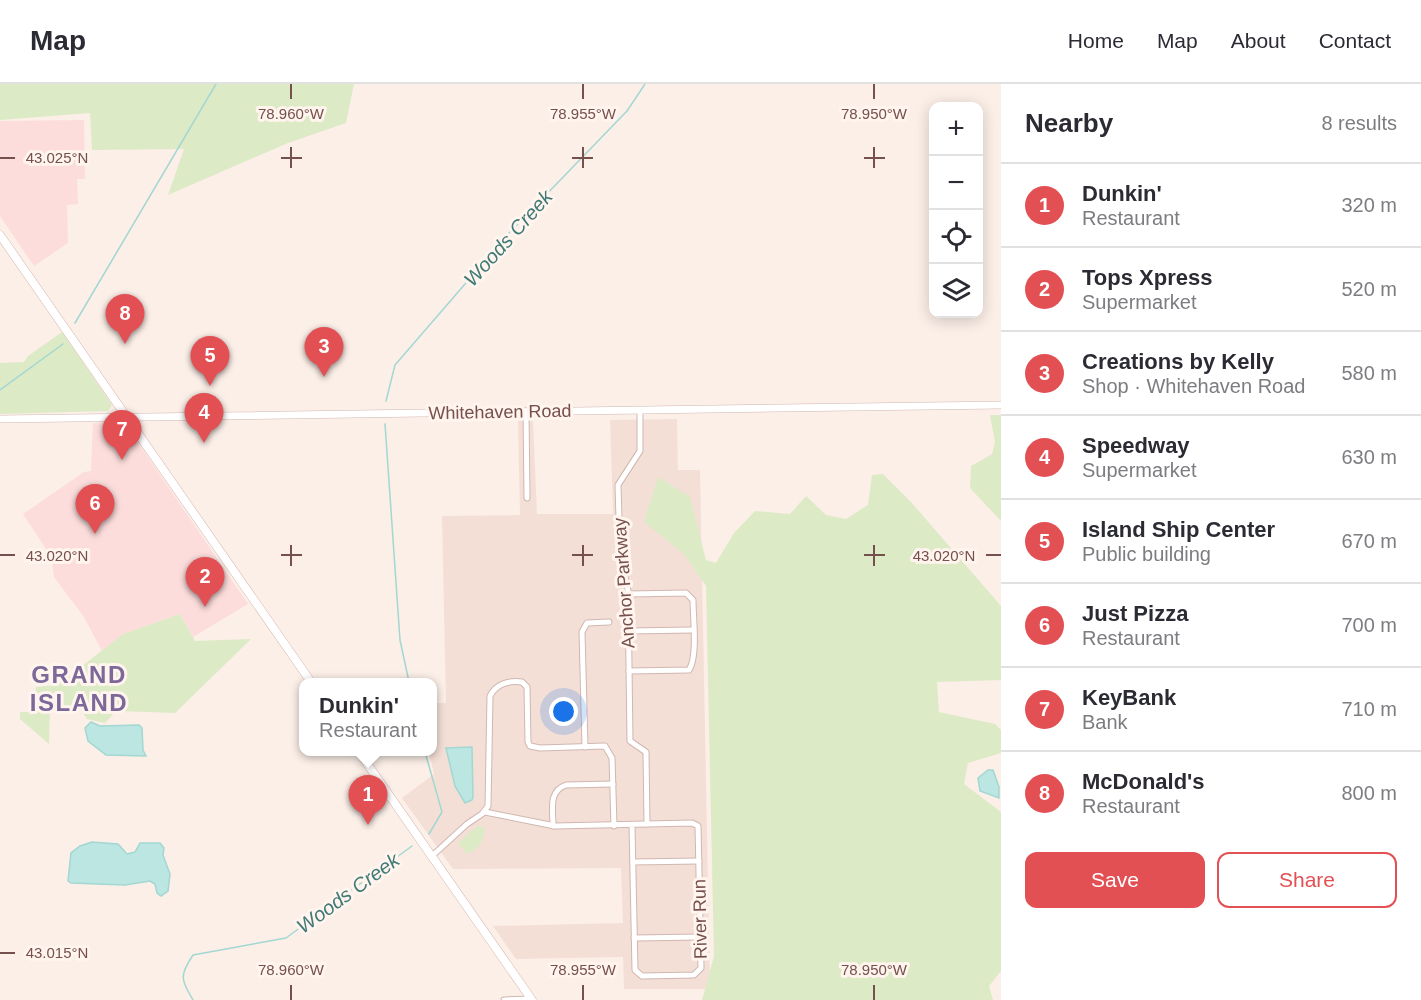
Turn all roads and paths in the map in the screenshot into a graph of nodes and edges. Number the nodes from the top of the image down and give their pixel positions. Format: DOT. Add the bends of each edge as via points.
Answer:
graph roads {
  1 [pos="0,235"];
  2 [pos="1001,405"];
  3 [pos="526,411"];
  4 [pos="640,411"];
  5 [pos="127,417"];
  6 [pos="0,419"];
  7 [pos="527,498"];
  8 [pos="628,594"];
  9 [pos="609,622"];
  10 [pos="693,630"];
  11 [pos="628,631"];
  12 [pos="629,671"];
  13 [pos="308,678"];
  14 [pos="585,747"];
  15 [pos="361,756"];
  16 [pos="613,784"];
  17 [pos="484,812"];
  18 [pos="647,824"];
  19 [pos="614,825"];
  20 [pos="632,825"];
  21 [pos="553,826"];
  22 [pos="432,856"];
  23 [pos="699,861"];
  24 [pos="633,862"];
  25 [pos="700,937"];
  26 [pos="634,938"];
  27 [pos="532,999"];
  28 [pos="504,1000"];
  1 -- 5 [label="main road"];
  2 -- 4 [label="street, Whitehaven Road"];
  3 -- 4 [label="street, Whitehaven Road"];
  3 -- 5 [label="street, Whitehaven Road"];
  3 -- 7 [label="street"];
  4 -- 8 [label="street, Anchor Parkway" via="640,451 618,485 620,553"];
  5 -- 6 [label="street, Whitehaven Road"];
  5 -- 13 [label="main road"];
  8 -- 10 [label="street" via="686,593 693,600"];
  8 -- 11 [label="street, Anchor Parkway"];
  9 -- 14 [label="street" via="587,624 582,632"];
  10 -- 11 [label="street"];
  10 -- 12 [label="street" via="693,663 689,669"];
  11 -- 12 [label="street, Anchor Parkway"];
  12 -- 18 [label="street, Anchor Parkway" via="630,741 646,752"];
  14 -- 16 [label="street" via="609,749"];
  14 -- 17 [label="street" via="530,746 527,687 511,681 495,688 490,696 490,790"];
  15 -- 22 [label="main road"];
  16 -- 19 [label="street"];
  16 -- 21 [label="street" via="559,788 552,797"];
  17 -- 21 [label="street, River Run"];
  17 -- 22 [label="street"];
  18 -- 20 [label="street, River Run"];
  18 -- 23 [label="street, River Run" via="698,826"];
  19 -- 20 [label="street, River Run"];
  19 -- 21 [label="street, River Run"];
  20 -- 24 [label="street, River Run"];
  22 -- 27 [label="main road"];
  23 -- 24 [label="street"];
  23 -- 25 [label="street, River Run"];
  24 -- 26 [label="street, River Run"];
  25 -- 26 [label="street"];
  25 -- 26 [label="street, River Run" via="699,971 673,976 638,975"];
  27 -- 28 [label="street"];
}
